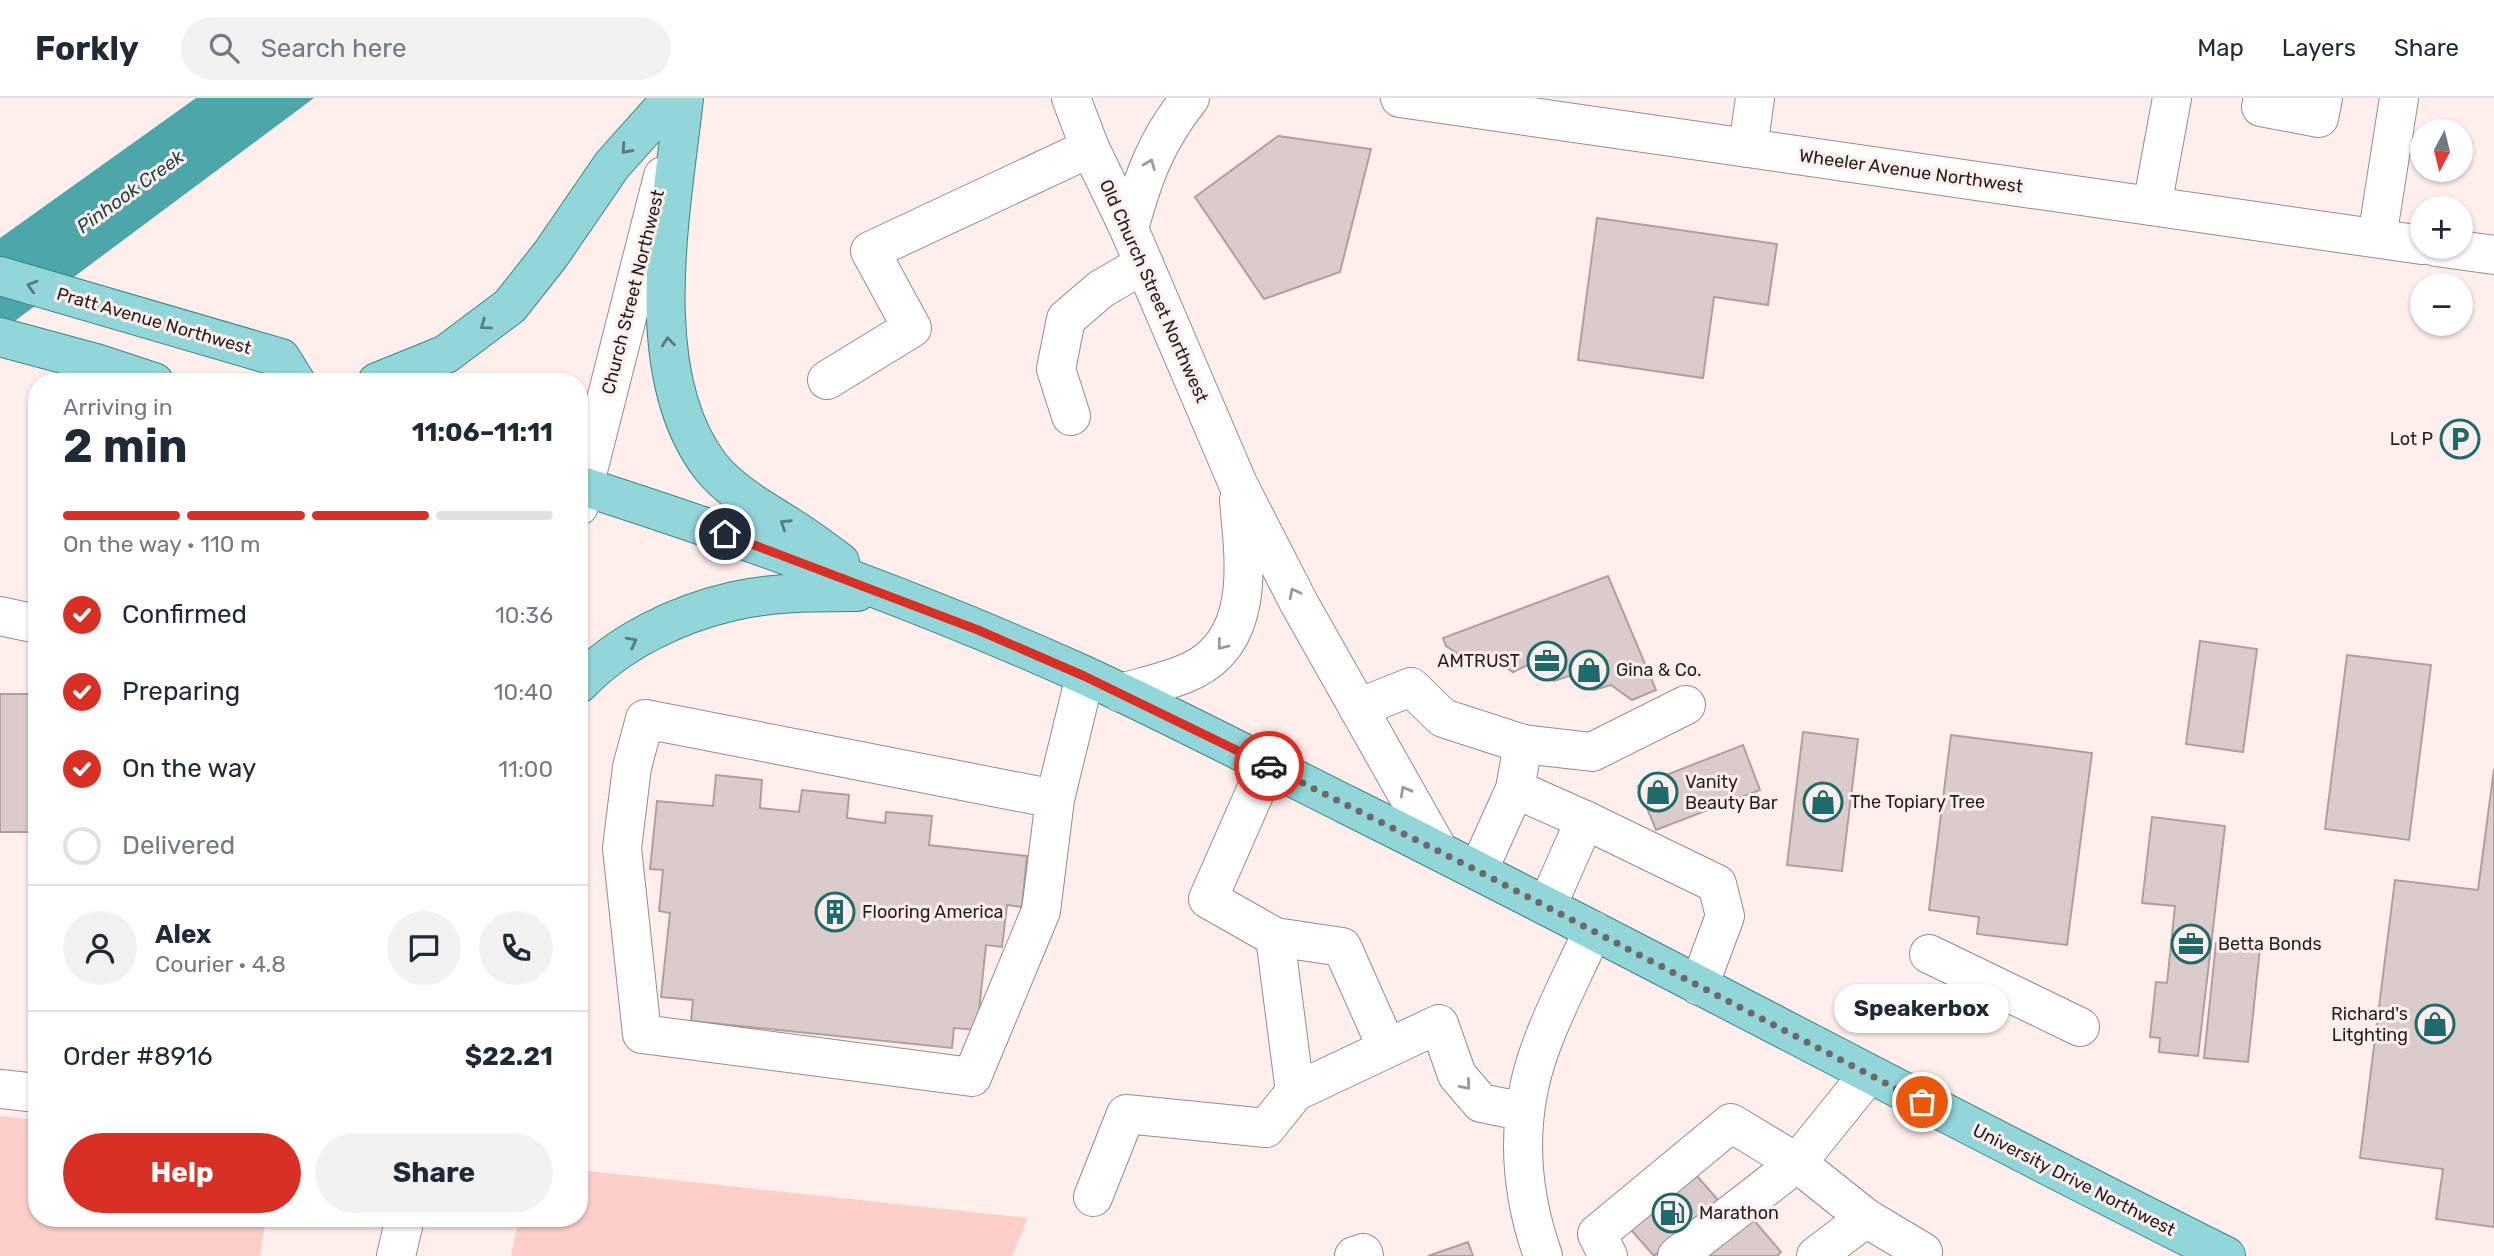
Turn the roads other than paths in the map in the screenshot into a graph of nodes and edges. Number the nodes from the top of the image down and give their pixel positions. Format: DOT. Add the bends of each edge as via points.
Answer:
graph roads {
  1 [pos="672,98"];
  2 [pos="683,98"];
  3 [pos="1071,98"];
  4 [pos="1190,98"];
  5 [pos="1400,98"];
  6 [pos="1755,98"];
  7 [pos="2166,98"];
  8 [pos="2172,98"];
  9 [pos="2263,98"];
  10 [pos="2323,98"];
  11 [pos="2399,98"];
  12 [pos="1090,148"];
  13 [pos="1748,148"];
  14 [pos="2152,206"];
  15 [pos="1129,229"];
  16 [pos="2377,238"];
  17 [pos="2410,243"];
  18 [pos="2473,252"];
  19 [pos="2494,255"];
  20 [pos="1144,264"];
  21 [pos="0,276"];
  22 [pos="0,337"];
  23 [pos="127,373"];
  24 [pos="290,373"];
  25 [pos="399,373"];
  26 [pos="827,380"];
  27 [pos="1071,416"];
  28 [pos="588,465"];
  29 [pos="1237,484"];
  30 [pos="588,494"];
  31 [pos="881,592"];
  32 [pos="0,616"];
  33 [pos="28,622"];
  34 [pos="588,676"];
  35 [pos="1084,676"];
  36 [pos="1121,693"];
  37 [pos="1686,705"];
  38 [pos="1358,708"];
  39 [pos="1523,744"];
  40 [pos="1267,765"];
  41 [pos="1515,789"];
  42 [pos="1055,799"];
  43 [pos="1585,820"];
  44 [pos="1438,851"];
  45 [pos="1478,871"];
  46 [pos="1547,906"];
  47 [pos="1593,930"];
  48 [pos="1275,937"];
  49 [pos="1929,954"];
  50 [pos="1699,986"];
  51 [pos="2080,1027"];
  52 [pos="1387,1048"];
  53 [pos="1868,1075"];
  54 [pos="0,1089"];
  55 [pos="28,1092"];
  56 [pos="1296,1092"];
  57 [pos="1525,1112"];
  58 [pos="1797,1163"];
  59 [pos="1093,1197"];
  60 [pos="1866,1218"];
  61 [pos="403,1227"];
  62 [pos="1923,1252"];
  63 [pos="396,1256"];
  64 [pos="1354,1256"];
  65 [pos="1364,1256"];
  66 [pos="1543,1256"];
  67 [pos="1608,1256"];
  68 [pos="1677,1256"];
  69 [pos="1816,1256"];
  70 [pos="2226,1256"];
  1 -- 25 [label="main road, one-way" via="612,165 510,306 446,354"];
  2 -- 28 [label="street, Church Street Northwest"];
  31 -- 2 [label="main road, one-way" via="741,495 712,467 690,433 674,388 666,338 668,241"];
  3 -- 12 [label="street, Old Church Street Northwest"];
  15 -- 4 [label="street, one-way" via="1151,159"];
  5 -- 13 [label="street, Wheeler Avenue Northwest"];
  6 -- 13 [label="street"];
  7 -- 8 [label="street"];
  8 -- 14 [label="street"];
  9 -- 10 [label="street" via="2261,107 2319,118"];
  11 -- 16 [label="street"];
  12 -- 15 [label="street, Old Church Street Northwest"];
  12 -- 26 [label="street" via="870,251 912,328"];
  13 -- 14 [label="street, Wheeler Avenue Northwest"];
  14 -- 16 [label="street, Wheeler Avenue Northwest"];
  15 -- 20 [label="street, Old Church Street Northwest"];
  16 -- 17 [label="street, Wheeler Avenue Northwest"];
  18 -- 19 [label="street"];
  20 -- 27 [label="street" via="1101,289 1066,319 1056,369"];
  20 -- 29 [label="street, Old Church Street Northwest"];
  24 -- 21 [label="main road, Pratt Avenue Northwest, one-way" via="281,358"];
  22 -- 23 [label="main road"];
  29 -- 36 [label="street, Old Church Street Northwest, one-way" via="1244,575 1242,600 1228,639 1194,670"];
  38 -- 29 [label="street, Old Church Street Northwest, one-way"];
  30 -- 31 [label="main road" via="725,534"];
  34 -- 31 [label="main road, one-way" via="625,644 687,615 734,601 798,593"];
  31 -- 35 [label="main road"];
  32 -- 33 [label="street"];
  35 -- 36 [label="main road"];
  35 -- 42 [label="street"];
  36 -- 40 [label="main road"];
  37 -- 39 [label="street" via="1592,752"];
  38 -- 39 [label="street" via="1411,687 1443,718"];
  44 -- 38 [label="street, Old Church Street Northwest, one-way"];
  39 -- 41 [label="street"];
  40 -- 44 [label="main road"];
  40 -- 48 [label="street" via="1208,899"];
  41 -- 43 [label="street"];
  41 -- 45 [label="street"];
  42 -- 42 [label="street" via="1041,911 972,1077 642,1034 622,848 632,767 645,719"];
  43 -- 46 [label="street"];
  43 -- 50 [label="street" via="1717,884 1725,916"];
  44 -- 45 [label="main road, University Drive Northwest"];
  45 -- 46 [label="main road, University Drive Northwest"];
  46 -- 47 [label="main road, University Drive Northwest"];
  47 -- 50 [label="main road, University Drive Northwest"];
  47 -- 57 [label="street" via="1547,1034"];
  48 -- 52 [label="street" via="1342,947"];
  48 -- 56 [label="street"];
  49 -- 51 [label="street"];
  50 -- 53 [label="main road, University Drive Northwest"];
  52 -- 56 [label="street"];
  52 -- 57 [label="street, one-way" via="1440,1024 1457,1075 1481,1103"];
  53 -- 58 [label="street"];
  53 -- 70 [label="main road, University Drive Northwest"];
  54 -- 55 [label="street"];
  56 -- 59 [label="street" via="1266,1128 1126,1114"];
  57 -- 66 [label="street" via="1527,1204"];
  58 -- 60 [label="street"];
  58 -- 67 [label="street" via="1731,1123 1597,1234"];
  58 -- 68 [label="street"];
  60 -- 62 [label="street"];
  60 -- 69 [label="street"];
  61 -- 63 [label="street"];
  64 -- 65 [label="street" via="1363,1252"];
}
